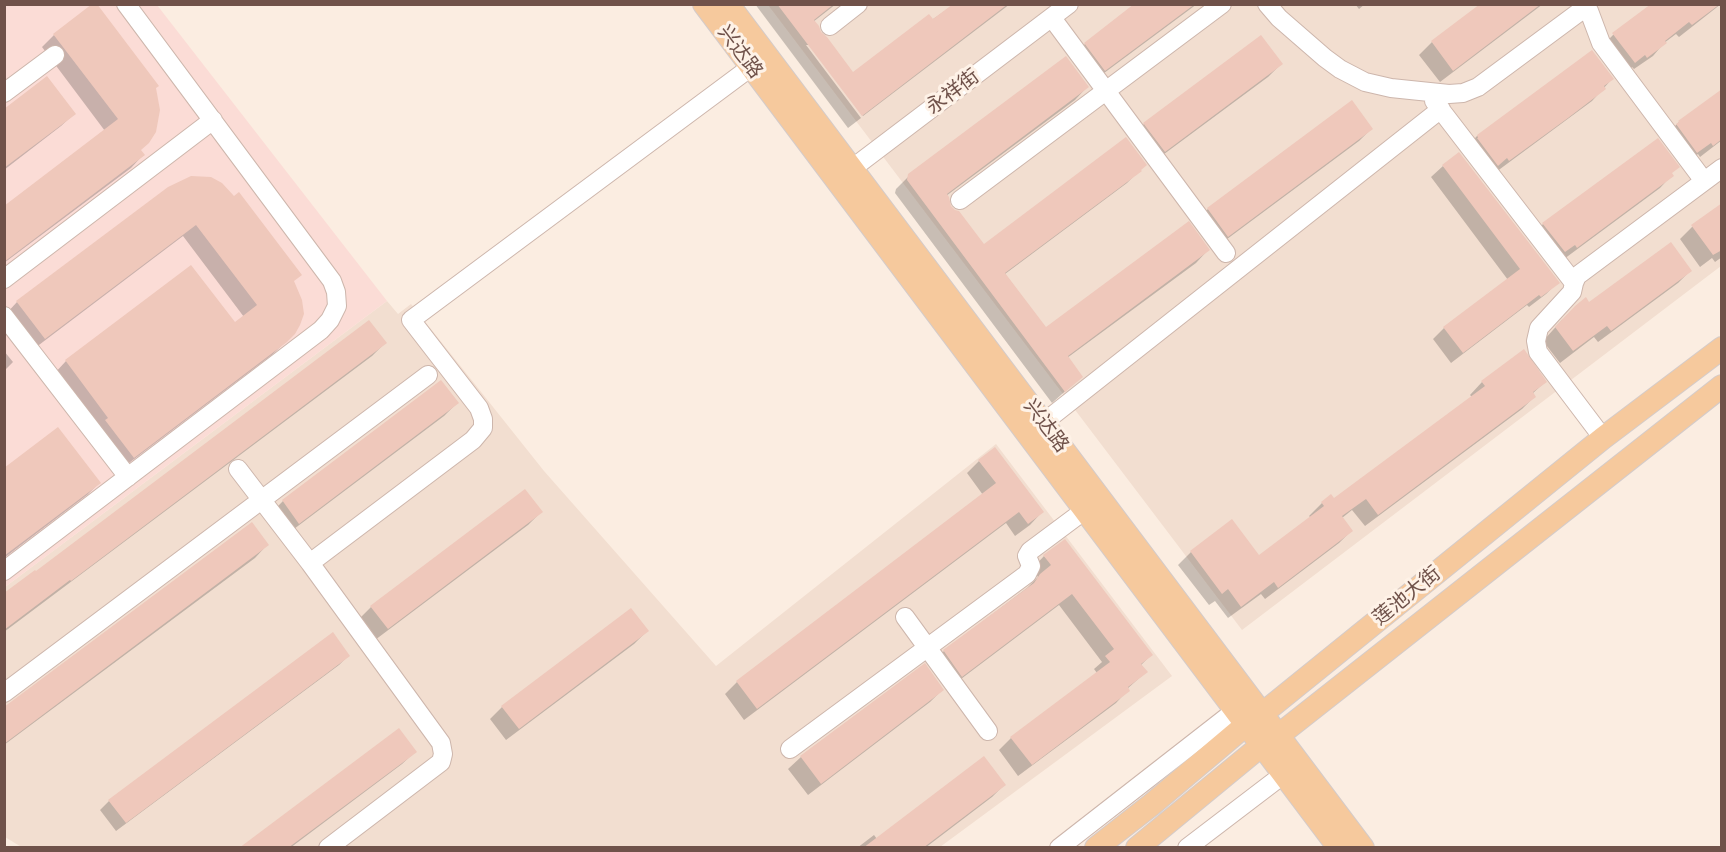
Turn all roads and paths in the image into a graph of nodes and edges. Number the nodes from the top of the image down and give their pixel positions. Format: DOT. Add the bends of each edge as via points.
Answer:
graph roads {
  1 [pos="126,4"];
  2 [pos="704,4"];
  3 [pos="728,4"];
  4 [pos="858,4"];
  5 [pos="1222,4"];
  6 [pos="1267,4"];
  7 [pos="1585,6"];
  8 [pos="1062,9"];
  9 [pos="830,26"];
  10 [pos="55,55"];
  11 [pos="751,67"];
  12 [pos="1106,91"];
  13 [pos="1428,92"];
  14 [pos="4,93"];
  15 [pos="1441,109"];
  16 [pos="213,120"];
  17 [pos="1722,168"];
  18 [pos="844,174"];
  19 [pos="1704,181"];
  20 [pos="960,201"];
  21 [pos="1226,252"];
  22 [pos="4,279"];
  23 [pos="1574,283"];
  24 [pos="4,316"];
  25 [pos="1722,348"];
  26 [pos="428,375"];
  27 [pos="1722,386"];
  28 [pos="1043,423"];
  29 [pos="1603,438"];
  30 [pos="238,469"];
  31 [pos="128,477"];
  32 [pos="262,500"];
  33 [pos="1085,510"];
  34 [pos="310,563"];
  35 [pos="4,572"];
  36 [pos="904,617"];
  37 [pos="927,648"];
  38 [pos="4,693"];
  39 [pos="1248,716"];
  40 [pos="988,731"];
  41 [pos="1271,740"];
  42 [pos="790,749"];
  43 [pos="1284,774"];
  44 [pos="328,848"];
  45 [pos="1059,848"];
  46 [pos="1096,848"];
  47 [pos="1137,848"];
  48 [pos="1186,848"];
  49 [pos="1340,848"];
  50 [pos="1363,848"];
  1 -- 16 [label="street"];
  2 -- 11 [label="main road, 兴达路"];
  3 -- 18 [label="main road, 兴达路"];
  4 -- 9 [label="street"];
  5 -- 12 [label="street"];
  6 -- 13 [label="street" via="1340,69 1365,82"];
  7 -- 13 [label="street" via="1478,87 1463,93"];
  7 -- 19 [label="street" via="1601,43"];
  8 -- 12 [label="street"];
  8 -- 18 [label="street, 永祥街"];
  10 -- 14 [label="street"];
  11 -- 18 [label="main road, 兴达路"];
  11 -- 34 [label="street" via="411,320 479,408 483,428 473,440"];
  12 -- 20 [label="street"];
  12 -- 21 [label="street"];
  13 -- 15 [label="street"];
  15 -- 23 [label="street"];
  15 -- 28 [label="street"];
  16 -- 22 [label="street"];
  16 -- 31 [label="street" via="332,281 337,306 321,330"];
  17 -- 19 [label="street"];
  18 -- 28 [label="main road, 兴达路"];
  18 -- 33 [label="main road, 兴达路"];
  19 -- 23 [label="street" via="1577,276"];
  23 -- 29 [label="street" via="1572,292 1539,328 1538,352"];
  24 -- 31 [label="street"];
  25 -- 29 [label="main road, 莲池大街"];
  26 -- 32 [label="street"];
  27 -- 41 [label="main road, 莲池大街"];
  28 -- 39 [label="main road, 兴达路"];
  29 -- 39 [label="main road, 莲池大街"];
  30 -- 32 [label="street"];
  31 -- 35 [label="street"];
  32 -- 34 [label="street"];
  32 -- 38 [label="street"];
  33 -- 37 [label="street" via="1030,552 1027,574"];
  33 -- 39 [label="main road, 兴达路"];
  34 -- 44 [label="street" via="441,743 443,754 441,762"];
  36 -- 37 [label="street"];
  37 -- 40 [label="street"];
  37 -- 42 [label="street"];
  39 -- 41 [label="main road, 兴达路"];
  39 -- 45 [label="street"];
  39 -- 46 [label="main road, 莲池大街" via="1151,805"];
  41 -- 43 [label="main road, 兴达路"];
  41 -- 47 [label="main road, 莲池大街"];
  41 -- 50 [label="main road, 兴达路"];
  43 -- 48 [label="street"];
  43 -- 49 [label="main road, 兴达路"];
}
